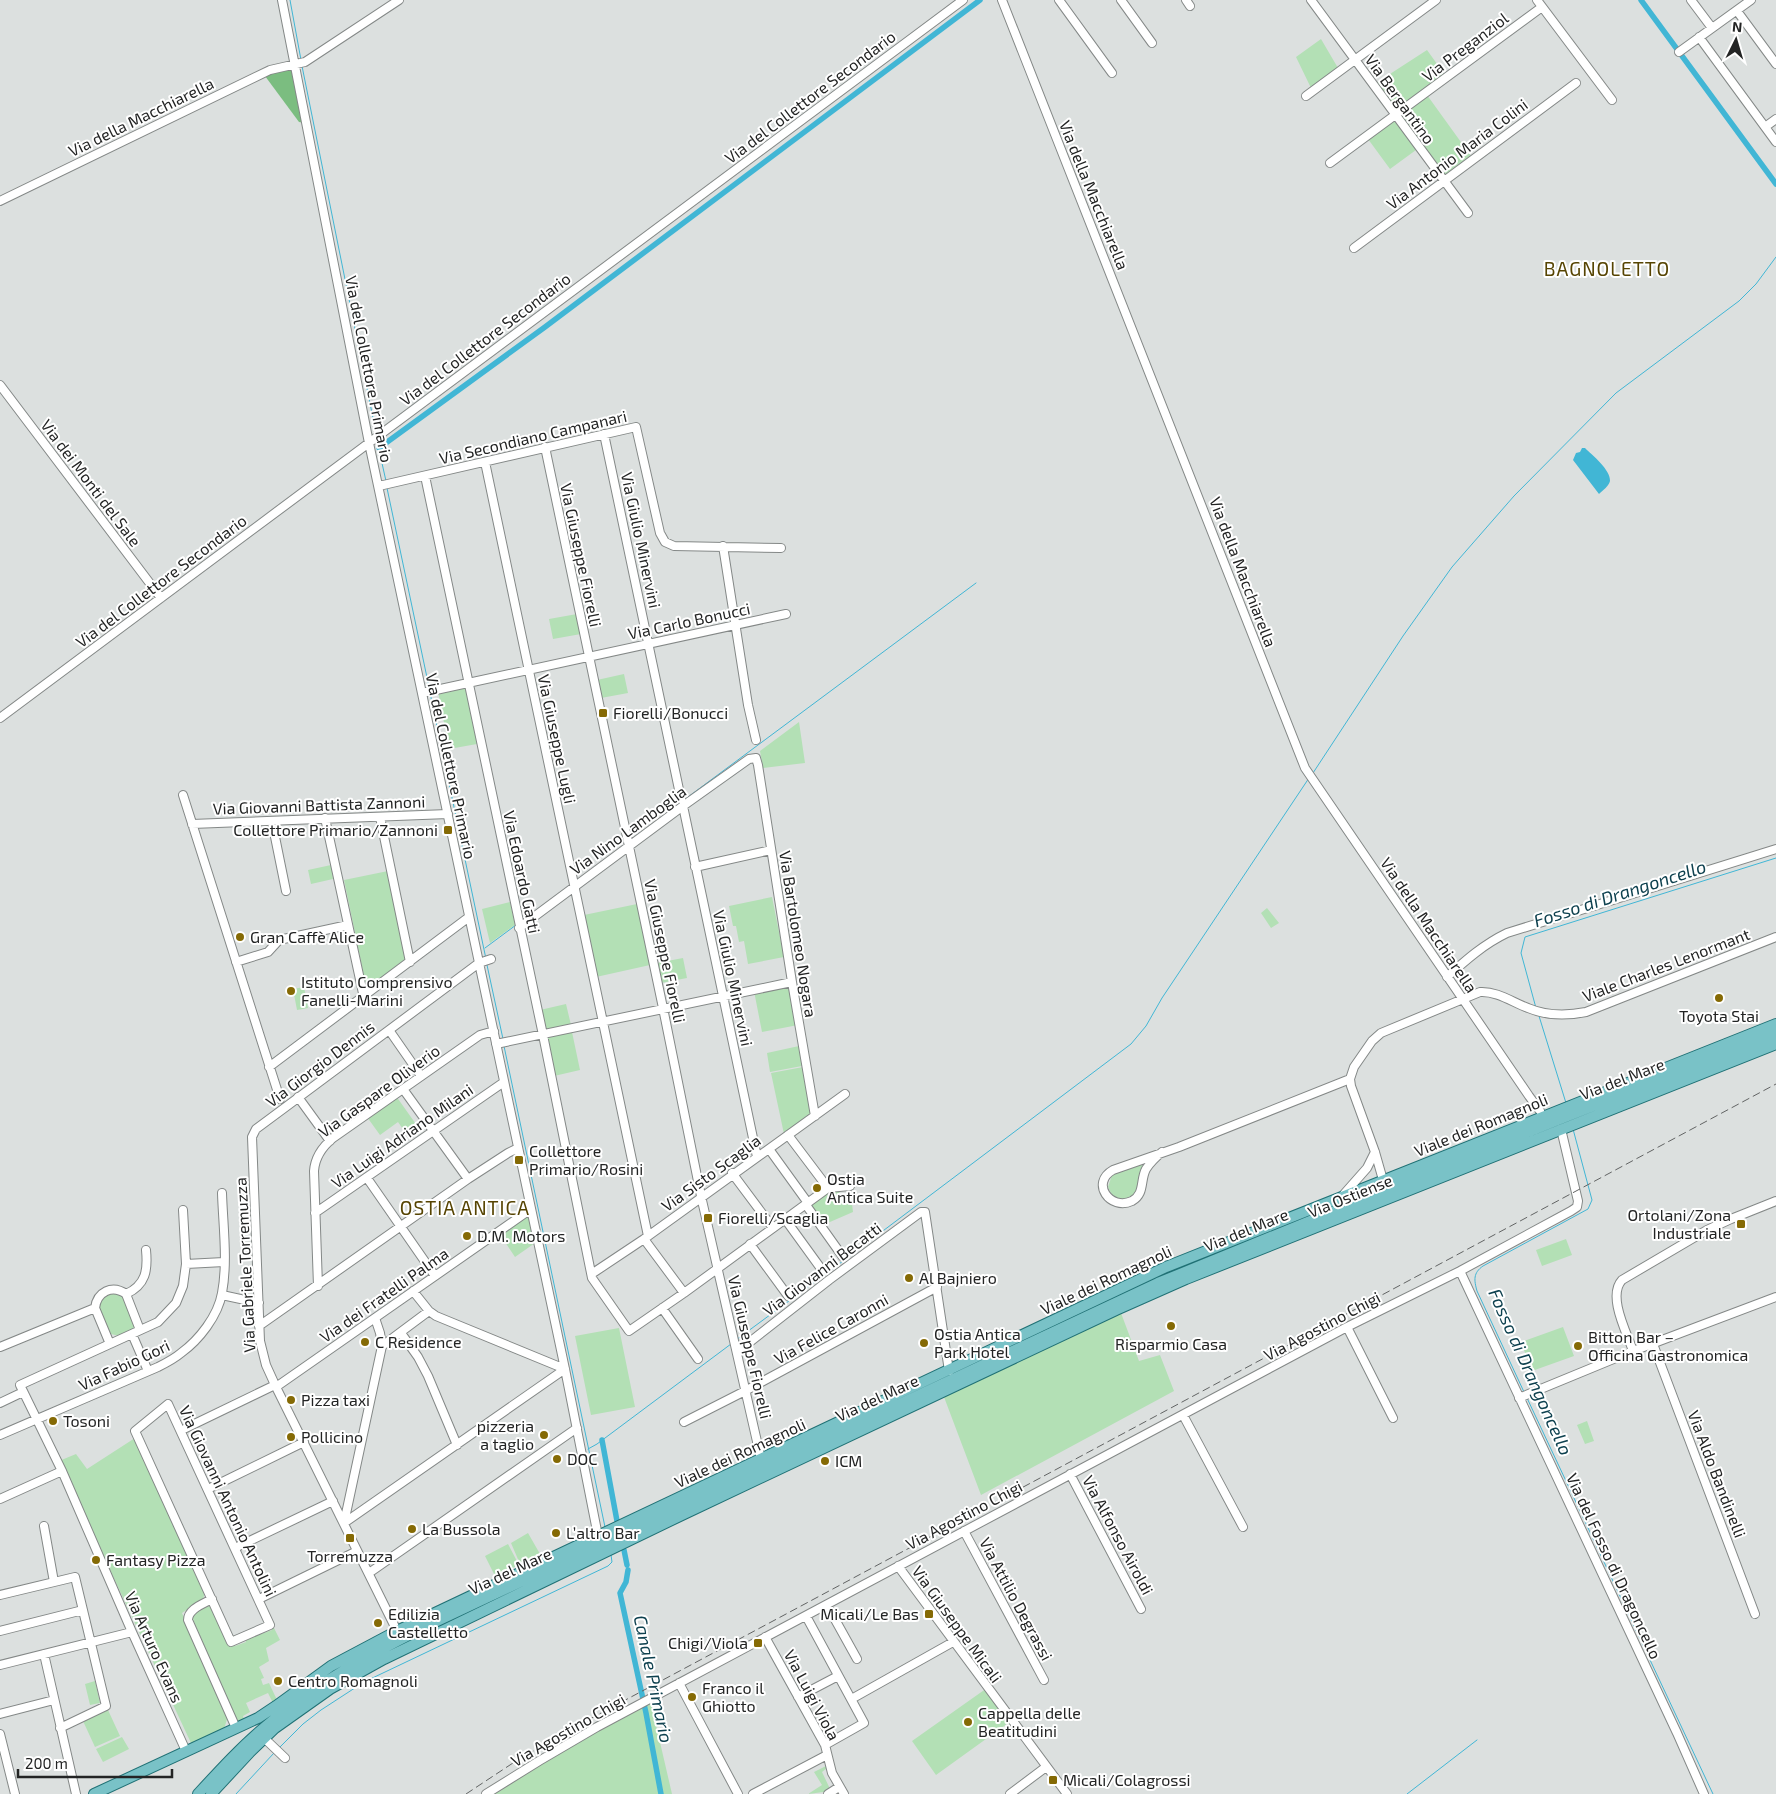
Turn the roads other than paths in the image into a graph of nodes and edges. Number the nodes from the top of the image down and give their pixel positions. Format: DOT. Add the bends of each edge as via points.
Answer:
graph roads {
  1 [pos="282,0"];
  2 [pos="399,0"];
  3 [pos="963,0"];
  4 [pos="1002,0"];
  5 [pos="1059,0"];
  6 [pos="1121,0"];
  7 [pos="1311,0"];
  8 [pos="1436,0"];
  9 [pos="1691,0"];
  10 [pos="1751,0"];
  11 [pos="1540,3"];
  12 [pos="1737,11"];
  13 [pos="1712,28"];
  14 [pos="1699,37"];
  15 [pos="1152,43"];
  16 [pos="1679,52"];
  17 [pos="1355,60"];
  18 [pos="299,64"];
  19 [pos="1776,64"];
  20 [pos="1112,73"];
  21 [pos="1576,83"];
  22 [pos="1306,96"];
  23 [pos="1612,100"];
  24 [pos="1395,116"];
  25 [pos="1776,119"];
  26 [pos="1765,127"];
  27 [pos="1776,142"];
  28 [pos="1330,163"];
  29 [pos="1444,181"];
  30 [pos="0,201"];
  31 [pos="1468,213"];
  32 [pos="1354,248"];
  33 [pos="0,385"];
  34 [pos="604,434"];
  35 [pos="369,443"];
  36 [pos="545,447"];
  37 [pos="485,462"];
  38 [pos="425,476"];
  39 [pos="379,486"];
  40 [pos="723,546"];
  41 [pos="782,548"];
  42 [pos="161,598"];
  43 [pos="786,614"];
  44 [pos="735,625"];
  45 [pos="649,644"];
  46 [pos="589,657"];
  47 [pos="529,670"];
  48 [pos="469,683"];
  49 [pos="422,693"];
  50 [pos="0,718"];
  51 [pos="756,740"];
  52 [pos="754,758"];
  53 [pos="183,795"];
  54 [pos="682,802"];
  55 [pos="448,814"];
  56 [pos="380,817"];
  57 [pos="325,818"];
  58 [pos="272,822"];
  59 [pos="192,824"];
  60 [pos="628,842"];
  61 [pos="1776,849"];
  62 [pos="771,850"];
  63 [pos="696,867"];
  64 [pos="575,886"];
  65 [pos="286,891"];
  66 [pos="469,918"];
  67 [pos="348,925"];
  68 [pos="519,928"];
  69 [pos="1776,937"];
  70 [pos="491,959"];
  71 [pos="236,962"];
  72 [pos="410,962"];
  73 [pos="479,963"];
  74 [pos="1447,976"];
  75 [pos="792,982"];
  76 [pos="722,996"];
  77 [pos="364,998"];
  78 [pos="1462,998"];
  79 [pos="663,1008"];
  80 [pos="603,1021"];
  81 [pos="1776,1024"];
  82 [pos="389,1030"];
  83 [pos="494,1031"];
  84 [pos="543,1034"];
  85 [pos="1776,1034"];
  86 [pos="496,1044"];
  87 [pos="1776,1044"];
  88 [pos="269,1067"];
  89 [pos="421,1076"];
  90 [pos="1350,1079"];
  91 [pos="504,1082"];
  92 [pos="403,1089"];
  93 [pos="845,1094"];
  94 [pos="298,1097"];
  95 [pos="280,1099"];
  96 [pos="1540,1110"];
  97 [pos="1579,1112"];
  98 [pos="1563,1113"];
  99 [pos="815,1116"];
  100 [pos="1561,1129"];
  101 [pos="434,1132"];
  102 [pos="788,1135"];
  103 [pos="252,1137"];
  104 [pos="330,1141"];
  105 [pos="518,1148"];
  106 [pos="768,1149"];
  107 [pos="1162,1152"];
  108 [pos="1375,1152"];
  109 [pos="757,1156"];
  110 [pos="732,1174"];
  111 [pos="367,1178"];
  112 [pos="468,1179"];
  113 [pos="1383,1180"];
  114 [pos="850,1186"];
  115 [pos="828,1188"];
  116 [pos="222,1192"];
  117 [pos="701,1196"];
  118 [pos="1342,1196"];
  119 [pos="1776,1201"];
  120 [pos="807,1204"];
  121 [pos="531,1209"];
  122 [pos="183,1210"];
  123 [pos="315,1213"];
  124 [pos="785,1219"];
  125 [pos="401,1227"];
  126 [pos="773,1228"];
  127 [pos="646,1237"];
  128 [pos="750,1244"];
  129 [pos="146,1250"];
  130 [pos="843,1257"];
  131 [pos="224,1262"];
  132 [pos="186,1264"];
  133 [pos="718,1268"];
  134 [pos="822,1270"];
  135 [pos="1460,1271"];
  136 [pos="593,1273"];
  137 [pos="435,1276"];
  138 [pos="318,1286"];
  139 [pos="937,1287"];
  140 [pos="414,1291"];
  141 [pos="684,1293"];
  142 [pos="126,1294"];
  143 [pos="222,1295"];
  144 [pos="788,1296"];
  145 [pos="1776,1297"];
  146 [pos="259,1303"];
  147 [pos="95,1308"];
  148 [pos="662,1308"];
  149 [pos="429,1311"];
  150 [pos="375,1318"];
  151 [pos="260,1326"];
  152 [pos="1347,1327"];
  153 [pos="140,1330"];
  154 [pos="400,1333"];
  155 [pos="132,1334"];
  156 [pos="110,1344"];
  157 [pos="1653,1344"];
  158 [pos="735,1345"];
  159 [pos="382,1346"];
  160 [pos="0,1347"];
  161 [pos="1633,1351"];
  162 [pos="698,1359"];
  163 [pos="565,1369"];
  164 [pos="950,1370"];
  165 [pos="148,1371"];
  166 [pos="276,1386"];
  167 [pos="22,1389"];
  168 [pos="745,1391"];
  169 [pos="1520,1397"];
  170 [pos="0,1403"];
  171 [pos="1183,1415"];
  172 [pos="1393,1418"];
  173 [pos="37,1419"];
  174 [pos="684,1422"];
  175 [pos="186,1428"];
  176 [pos="577,1428"];
  177 [pos="0,1435"];
  178 [pos="304,1442"];
  179 [pos="457,1445"];
  180 [pos="761,1460"];
  181 [pos="62,1471"];
  182 [pos="1070,1474"];
  183 [pos="212,1487"];
  184 [pos="0,1499"];
  185 [pos="334,1501"];
  186 [pos="344,1523"];
  187 [pos="44,1526"];
  188 [pos="1243,1527"];
  189 [pos="964,1531"];
  190 [pos="598,1536"];
  191 [pos="239,1546"];
  192 [pos="357,1550"];
  193 [pos="898,1566"];
  194 [pos="369,1573"];
  195 [pos="54,1582"];
  196 [pos="0,1595"];
  197 [pos="263,1597"];
  198 [pos="212,1599"];
  199 [pos="827,1605"];
  200 [pos="1140,1609"];
  201 [pos="83,1610"];
  202 [pos="1755,1614"];
  203 [pos="806,1616"];
  204 [pos="0,1631"];
  205 [pos="397,1631"];
  206 [pos="132,1632"];
  207 [pos="765,1637"];
  208 [pos="953,1642"];
  209 [pos="92,1643"];
  210 [pos="44,1654"];
  211 [pos="857,1659"];
  212 [pos="0,1665"];
  213 [pos="838,1676"];
  214 [pos="1044,1680"];
  215 [pos="679,1683"];
  216 [pos="855,1696"];
  217 [pos="798,1697"];
  218 [pos="54,1700"];
  219 [pos="0,1714"];
  220 [pos="60,1728"];
  221 [pos="236,1728"];
  222 [pos="0,1734"];
  223 [pos="267,1741"];
  224 [pos="825,1745"];
  225 [pos="186,1750"];
  226 [pos="827,1754"];
  227 [pos="283,1756"];
  228 [pos="1046,1767"];
  229 [pos="842,1790"];
  230 [pos="108,1791"];
  231 [pos="16,1794"];
  232 [pos="76,1794"];
  233 [pos="94,1794"];
  234 [pos="198,1794"];
  235 [pos="211,1794"];
  236 [pos="486,1794"];
  237 [pos="738,1794"];
  238 [pos="753,1794"];
  239 [pos="828,1794"];
  240 [pos="1010,1794"];
  241 [pos="1066,1794"];
  242 [pos="1704,1794"];
  1 -- 18 [label="street, Via del Collettore Primario"];
  2 -- 18 [label="street"];
  3 -- 35 [label="street, Via del Collettore Secondario"];
  4 -- 74 [label="street, Via della Macchiarella" via="1305,768"];
  5 -- 20 [label="street"];
  6 -- 15 [label="street"];
  7 -- 17 [label="street, Via Bergantino"];
  8 -- 17 [label="street"];
  9 -- 13 [label="street"];
  10 -- 12 [label="street"];
  11 -- 23 [label="street"];
  11 -- 24 [label="street, Via Preganziol"];
  12 -- 13 [label="street"];
  12 -- 19 [label="street"];
  13 -- 14 [label="street"];
  14 -- 16 [label="street"];
  14 -- 26 [label="street"];
  17 -- 22 [label="street"];
  17 -- 24 [label="street, Via Bergantino"];
  18 -- 30 [label="street, Via della Macchiarella" via="270,70"];
  18 -- 35 [label="street, Via del Collettore Primario"];
  21 -- 29 [label="street, Via Antonio Maria Colini"];
  24 -- 28 [label="street, Via Preganziol"];
  24 -- 29 [label="street, Via Bergantino"];
  25 -- 26 [label="street"];
  26 -- 27 [label="street"];
  29 -- 31 [label="street, Via Bergantino"];
  29 -- 32 [label="street, Via Antonio Maria Colini"];
  33 -- 42 [label="street, Via dei Monti del Sale"];
  34 -- 36 [label="street, Via Secondiano Campanari"];
  34 -- 40 [label="street, Via Secondiano Campanari" via="634,427 638,429 660,533 665,542 674,546"];
  34 -- 45 [label="street, Via Giulio Minervini"];
  35 -- 39 [label="street, Via del Collettore Primario"];
  35 -- 42 [label="street, Via del Collettore Secondario"];
  36 -- 37 [label="street, Via Secondiano Campanari"];
  36 -- 46 [label="street, Via Giuseppe Fiorelli"];
  37 -- 38 [label="street, Via Secondiano Campanari"];
  37 -- 47 [label="street, Via Giuseppe Lugli"];
  38 -- 39 [label="street, Via Secondiano Campanari"];
  38 -- 48 [label="street, Via Edoardo Gatti"];
  39 -- 49 [label="street, Via del Collettore Primario"];
  40 -- 41 [label="street"];
  40 -- 44 [label="street"];
  42 -- 50 [label="street, Via del Collettore Secondario"];
  43 -- 44 [label="street, Via Carlo Bonucci"];
  44 -- 45 [label="street, Via Carlo Bonucci"];
  44 -- 51 [label="street"];
  45 -- 46 [label="street, Via Carlo Bonucci"];
  45 -- 54 [label="street, Via Giulio Minervini"];
  46 -- 47 [label="street, Via Carlo Bonucci"];
  46 -- 60 [label="street, Via Giuseppe Fiorelli"];
  47 -- 48 [label="street, Via Carlo Bonucci"];
  47 -- 64 [label="street, Via Giuseppe Lugli"];
  48 -- 49 [label="street, Via Carlo Bonucci"];
  48 -- 68 [label="street, Via Edoardo Gatti"];
  49 -- 55 [label="street, Via del Collettore Primario"];
  52 -- 54 [label="street, Via Nino Lamboglia"];
  52 -- 62 [label="street, Via Bartolomeo Nogara" via="758,765"];
  53 -- 59 [label="street"];
  54 -- 60 [label="street, Via Nino Lamboglia"];
  54 -- 63 [label="street, Via Giulio Minervini"];
  55 -- 56 [label="street, Via Giovanni Battista Zannoni"];
  55 -- 66 [label="street, Via del Collettore Primario"];
  56 -- 57 [label="street, Via Giovanni Battista Zannoni"];
  56 -- 72 [label="street"];
  57 -- 58 [label="street, Via Giovanni Battista Zannoni"];
  57 -- 67 [label="street"];
  58 -- 59 [label="street, Via Giovanni Battista Zannoni"];
  58 -- 65 [label="street"];
  59 -- 71 [label="street"];
  60 -- 64 [label="street, Via Nino Lamboglia"];
  60 -- 79 [label="street, Via Giuseppe Fiorelli"];
  61 -- 74 [label="street" via="1507,933 1483,946"];
  62 -- 63 [label="street"];
  62 -- 75 [label="street, Via Bartolomeo Nogara"];
  63 -- 76 [label="street, Via Giulio Minervini"];
  64 -- 68 [label="street, Via Nino Lamboglia"];
  64 -- 80 [label="street, Via Giuseppe Lugli"];
  66 -- 72 [label="street"];
  66 -- 73 [label="street, Via del Collettore Primario"];
  67 -- 71 [label="street" via="278,940 268,952"];
  67 -- 77 [label="street"];
  68 -- 84 [label="street, Via Edoardo Gatti"];
  69 -- 78 [label="street, Viale Charles Lenormant" via="1594,1010 1572,1015 1549,1014 1489,992"];
  70 -- 73 [label="street, Via Giorgio Dennis"];
  71 -- 88 [label="street"];
  72 -- 77 [label="street"];
  73 -- 82 [label="street, Via Giorgio Dennis"];
  73 -- 83 [label="street, Via del Collettore Primario"];
  74 -- 78 [label="street, Via della Macchiarella"];
  75 -- 76 [label="street"];
  75 -- 99 [label="street, Via Bartolomeo Nogara"];
  76 -- 79 [label="street"];
  76 -- 109 [label="street, Via Giulio Minervini"];
  77 -- 88 [label="street"];
  78 -- 90 [label="street, Viale Charles Lenormant" via="1378,1035 1354,1067"];
  78 -- 96 [label="street, Via della Macchiarella"];
  79 -- 80 [label="street"];
  79 -- 117 [label="street, Via Giuseppe Fiorelli"];
  80 -- 84 [label="street"];
  80 -- 127 [label="street, Via Giuseppe Lugli"];
  81 -- 97 [label="main road"];
  82 -- 89 [label="street"];
  82 -- 94 [label="street, Via Giorgio Dennis"];
  83 -- 86 [label="street, Via del Collettore Primario"];
  83 -- 89 [label="street, Via Gaspare Oliverio" via="482,1034"];
  84 -- 86 [label="street"];
  84 -- 136 [label="street, Via Edoardo Gatti"];
  85 -- 97 [label="main road, Via del Mare"];
  86 -- 91 [label="street, Via del Collettore Primario"];
  87 -- 97 [label="main road, Via Ostiense"];
  88 -- 95 [label="street"];
  89 -- 92 [label="street, Via Gaspare Oliverio"];
  90 -- 107 [label="street"];
  90 -- 108 [label="street" via="1354,1099"];
  91 -- 101 [label="street, Via Luigi Adriano Milani"];
  91 -- 105 [label="street, Via del Collettore Primario"];
  92 -- 101 [label="street"];
  92 -- 104 [label="street, Via Gaspare Oliverio"];
  93 -- 99 [label="street, Via Sisto Scaglia"];
  94 -- 103 [label="street, Via Giorgio Dennis" via="258,1128"];
  94 -- 104 [label="street"];
  97 -- 98 [label="main road, Via del Mare"];
  97 -- 100 [label="main road, Via Ostiense"];
  98 -- 113 [label="main road, Viale dei Romagnoli"];
  98 -- 234 [label="main road, Via del Mare" via="1146,1288 387,1646 339,1673 276,1717"];
  99 -- 102 [label="street, Via Sisto Scaglia"];
  100 -- 135 [label="street" via="1577,1191 1577,1207"];
  100 -- 223 [label="main road, Via Ostiense" via="1205,1271 1116,1310 398,1652 330,1689 282,1723"];
  101 -- 111 [label="street, Via Luigi Adriano Milani"];
  101 -- 112 [label="street"];
  102 -- 106 [label="street, Via Sisto Scaglia"];
  102 -- 115 [label="street"];
  103 -- 146 [label="street, Via Gabriele Torremuzza"];
  104 -- 123 [label="street, Via Gaspare Oliverio" via="319,1153 315,1165"];
  105 -- 112 [label="street"];
  105 -- 121 [label="street, Via del Collettore Primario"];
  106 -- 109 [label="street, Via Sisto Scaglia"];
  106 -- 120 [label="street"];
  107 -- 107 [label="street" via="1109,1172 1103,1183 1106,1196 1118,1203 1135,1199 1141,1191 1146,1169"];
  108 -- 113 [label="street"];
  108 -- 118 [label="street" via="1367,1168"];
  109 -- 110 [label="street, Via Sisto Scaglia"];
  110 -- 117 [label="street, Via Sisto Scaglia"];
  110 -- 126 [label="street"];
  111 -- 123 [label="street, Via Luigi Adriano Milani"];
  111 -- 125 [label="street"];
  112 -- 125 [label="street"];
  113 -- 118 [label="main road, Viale dei Romagnoli"];
  114 -- 115 [label="street"];
  115 -- 120 [label="street"];
  116 -- 131 [label="street, Via Fabio Gori"];
  117 -- 127 [label="street, Via Sisto Scaglia"];
  117 -- 133 [label="street, Via Giuseppe Fiorelli"];
  118 -- 164 [label="main road, Viale dei Romagnoli" via="1166,1267"];
  119 -- 161 [label="street" via="1707,1230 1622,1280 1616,1291 1616,1300"];
  120 -- 124 [label="street"];
  120 -- 130 [label="street"];
  121 -- 137 [label="street, Via dei Fratelli Palma"];
  121 -- 163 [label="street, Via del Collettore Primario"];
  122 -- 132 [label="street"];
  123 -- 138 [label="street, Via Gaspare Oliverio"];
  124 -- 126 [label="street"];
  124 -- 134 [label="street"];
  125 -- 137 [label="street"];
  125 -- 138 [label="street"];
  126 -- 128 [label="street"];
  127 -- 136 [label="street, Via Sisto Scaglia"];
  127 -- 141 [label="street"];
  128 -- 133 [label="street"];
  128 -- 144 [label="street"];
  129 -- 142 [label="street" via="146,1274"];
  131 -- 132 [label="street"];
  131 -- 143 [label="street, Via Fabio Gori"];
  132 -- 153 [label="street" via="184,1286 176,1302 158,1322"];
  133 -- 141 [label="street"];
  133 -- 158 [label="street, Via Giuseppe Fiorelli"];
  135 -- 152 [label="street, Via Agostino Chigi"];
  135 -- 169 [label="street, Via del Fosso di Dragoncello"];
  136 -- 148 [label="street, Via Edoardo Gatti" via="592,1278 629,1331"];
  137 -- 140 [label="street, Via dei Fratelli Palma"];
  138 -- 151 [label="street"];
  139 -- 158 [label="street, Via Giovanni Becatti" via="926,1212 921,1212"];
  139 -- 164 [label="street"];
  139 -- 168 [label="street, Via Felice Caronni"];
  140 -- 149 [label="street"];
  140 -- 150 [label="street, Via dei Fratelli Palma"];
  141 -- 148 [label="street"];
  142 -- 147 [label="street" via="116,1289 107,1290 98,1298"];
  142 -- 153 [label="street"];
  143 -- 146 [label="street"];
  143 -- 165 [label="street, Via Fabio Gori" via="218,1308 200,1336 182,1353"];
  145 -- 157 [label="street"];
  146 -- 151 [label="street, Via Gabriele Torremuzza"];
  147 -- 156 [label="street"];
  147 -- 160 [label="street"];
  148 -- 162 [label="street"];
  149 -- 154 [label="street"];
  149 -- 163 [label="street"];
  150 -- 159 [label="street"];
  150 -- 166 [label="street, Via dei Fratelli Palma"];
  151 -- 166 [label="street, Via Gabriele Torremuzza" via="262,1352"];
  152 -- 171 [label="street, Via Agostino Chigi"];
  152 -- 172 [label="street"];
  153 -- 155 [label="street"];
  154 -- 159 [label="street"];
  154 -- 179 [label="street" via="428,1376"];
  155 -- 156 [label="street"];
  155 -- 165 [label="street"];
  156 -- 167 [label="street"];
  157 -- 161 [label="street"];
  157 -- 202 [label="street, Via Aldo Bandinelli"];
  158 -- 168 [label="street, Via Giuseppe Fiorelli"];
  159 -- 186 [label="street"];
  161 -- 169 [label="street"];
  163 -- 176 [label="street, Via del Collettore Primario"];
  163 -- 179 [label="street"];
  164 -- 180 [label="main road, Viale dei Romagnoli"];
  165 -- 173 [label="street, Via Fabio Gori"];
  166 -- 175 [label="street, Via dei Fratelli Palma"];
  166 -- 178 [label="street, Via Gabriele Torremuzza"];
  167 -- 170 [label="street"];
  167 -- 173 [label="street, Via Arturo Evans"];
  168 -- 174 [label="street, Via Felice Caronni"];
  168 -- 180 [label="street, Via Giuseppe Fiorelli"];
  169 -- 242 [label="street, Via del Fosso di Dragoncello"];
  171 -- 182 [label="street, Via Agostino Chigi"];
  171 -- 188 [label="street"];
  173 -- 177 [label="street, Via Fabio Gori"];
  173 -- 181 [label="street, Via Arturo Evans"];
  176 -- 190 [label="street, Via del Collettore Primario"];
  176 -- 194 [label="street"];
  178 -- 183 [label="street"];
  178 -- 185 [label="street, Via Gabriele Torremuzza"];
  179 -- 186 [label="street"];
  180 -- 190 [label="main road, Viale dei Romagnoli"];
  181 -- 184 [label="street"];
  181 -- 206 [label="street, Via Arturo Evans"];
  182 -- 189 [label="street, Via Agostino Chigi"];
  182 -- 200 [label="street, Via Alfonso Airoldi"];
  185 -- 186 [label="street, Via Gabriele Torremuzza"];
  185 -- 191 [label="street"];
  186 -- 192 [label="street, Via Gabriele Torremuzza"];
  187 -- 195 [label="street"];
  189 -- 193 [label="street, Via Agostino Chigi"];
  189 -- 214 [label="street, Via Attilio Degrassi"];
  190 -- 205 [label="main road, Viale dei Romagnoli"];
  192 -- 194 [label="street, Via Gabriele Torremuzza"];
  192 -- 197 [label="street"];
  193 -- 199 [label="street, Via Agostino Chigi"];
  193 -- 208 [label="street, Via Giuseppe Micali"];
  194 -- 205 [label="street, Via Gabriele Torremuzza"];
  195 -- 196 [label="street"];
  195 -- 201 [label="street" via="75,1577"];
  198 -- 198 [label="street, Via Giovanni Antonio Antolini" via="231,1642 270,1625 168,1404 135,1431"];
  198 -- 221 [label="street" via="190,1612 188,1620"];
  199 -- 203 [label="street, Via Agostino Chigi"];
  199 -- 211 [label="street"];
  201 -- 204 [label="street"];
  201 -- 209 [label="street"];
  203 -- 207 [label="street, Via Agostino Chigi"];
  203 -- 213 [label="street"];
  205 -- 221 [label="main road, Viale dei Romagnoli" via="331,1666 272,1709"];
  206 -- 209 [label="street"];
  206 -- 225 [label="street, Via Arturo Evans"];
  207 -- 215 [label="street, Via Agostino Chigi"];
  207 -- 217 [label="street, Via Luigi Viola"];
  208 -- 216 [label="street"];
  208 -- 228 [label="street, Via Giuseppe Micali"];
  209 -- 210 [label="street"];
  209 -- 220 [label="street" via="106,1706"];
  210 -- 212 [label="street"];
  210 -- 218 [label="street"];
  213 -- 217 [label="street"];
  213 -- 224 [label="street" via="864,1723"];
  215 -- 236 [label="street, Via Agostino Chigi"];
  215 -- 237 [label="street"];
  217 -- 224 [label="street, Via Luigi Viola"];
  218 -- 219 [label="street"];
  218 -- 220 [label="street"];
  220 -- 232 [label="street"];
  221 -- 225 [label="main road, Viale dei Romagnoli"];
  222 -- 231 [label="street"];
  223 -- 227 [label="street"];
  223 -- 235 [label="main road, Via Ostiense"];
  224 -- 226 [label="street, Via Luigi Viola"];
  225 -- 230 [label="main road, Viale dei Romagnoli"];
  226 -- 229 [label="street, Via Luigi Viola" via="832,1773"];
  226 -- 238 [label="street"];
  228 -- 240 [label="street"];
  228 -- 241 [label="street, Via Giuseppe Micali"];
  229 -- 239 [label="street"];
  230 -- 233 [label="main road, Viale dei Romagnoli"];
}
